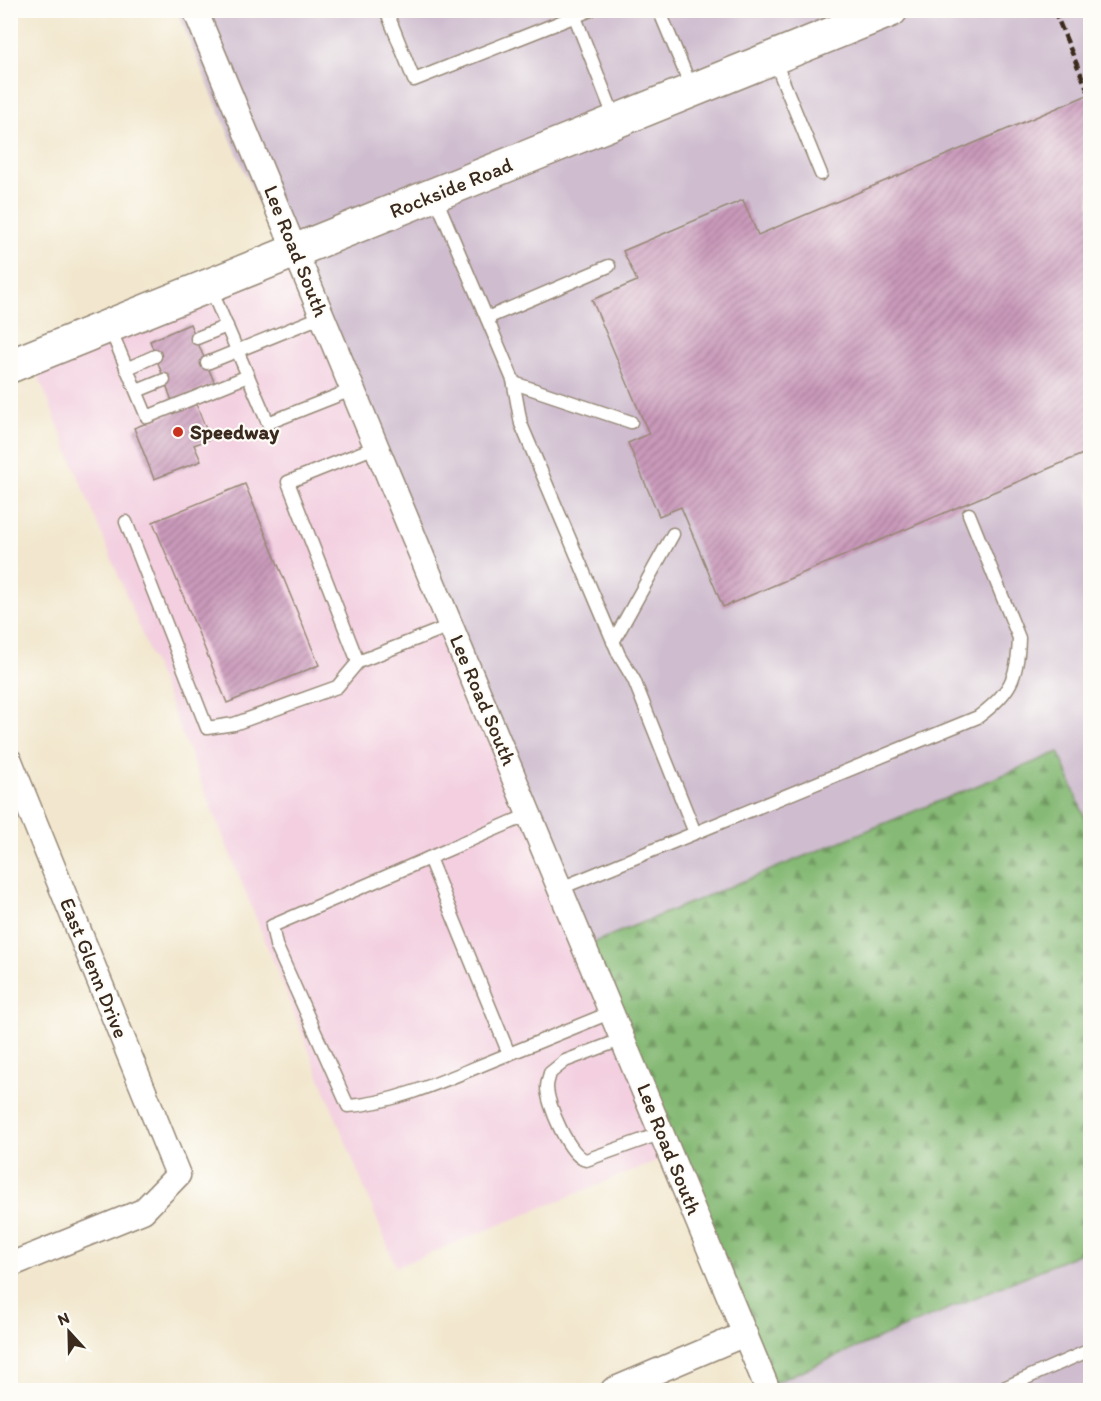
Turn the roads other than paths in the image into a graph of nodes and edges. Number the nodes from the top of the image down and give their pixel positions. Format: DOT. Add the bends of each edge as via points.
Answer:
graph roads {
  1 [pos="195,10"];
  2 [pos="387,10"];
  3 [pos="591,10"];
  4 [pos="659,10"];
  5 [pos="891,10"];
  6 [pos="574,17"];
  7 [pos="773,58"];
  8 [pos="692,91"];
  9 [pos="616,121"];
  10 [pos="821,174"];
  11 [pos="434,195"];
  12 [pos="296,250"];
  13 [pos="609,267"];
  14 [pos="210,285"];
  15 [pos="323,316"];
  16 [pos="487,318"];
  17 [pos="109,326"];
  18 [pos="227,326"];
  19 [pos="197,338"];
  20 [pos="238,351"];
  21 [pos="155,356"];
  22 [pos="207,363"];
  23 [pos="10,366"];
  24 [pos="126,369"];
  25 [pos="248,376"];
  26 [pos="164,380"];
  27 [pos="514,383"];
  28 [pos="354,389"];
  29 [pos="137,391"];
  30 [pos="631,422"];
  31 [pos="378,446"];
  32 [pos="969,514"];
  33 [pos="126,522"];
  34 [pos="673,534"];
  35 [pos="452,625"];
  36 [pos="613,642"];
  37 [pos="358,662"];
  38 [pos="10,761"];
  39 [pos="530,814"];
  40 [pos="695,833"];
  41 [pos="429,858"];
  42 [pos="561,888"];
  43 [pos="612,1012"];
  44 [pos="623,1039"];
  45 [pos="509,1054"];
  46 [pos="662,1133"];
  47 [pos="10,1265"];
  48 [pos="745,1334"];
  49 [pos="1090,1350"];
  50 [pos="613,1390"];
  51 [pos="768,1390"];
  52 [pos="999,1390"];
  1 -- 12 [label="street, Lee Road South"];
  2 -- 6 [label="lane" via="414,81"];
  3 -- 6 [label="lane"];
  4 -- 8 [label="lane"];
  5 -- 7 [label="main road, Rockside Road"];
  6 -- 9 [label="lane"];
  7 -- 8 [label="main road, Rockside Road"];
  7 -- 10 [label="lane"];
  8 -- 9 [label="main road, Rockside Road"];
  9 -- 11 [label="main road, Rockside Road"];
  11 -- 12 [label="main road, Rockside Road"];
  11 -- 16 [label="lane"];
  12 -- 14 [label="main road, Rockside Road"];
  12 -- 15 [label="street, Lee Road South"];
  13 -- 16 [label="lane"];
  14 -- 17 [label="main road, Rockside Road"];
  14 -- 18 [label="lane"];
  15 -- 20 [label="lane"];
  15 -- 28 [label="street, Lee Road South"];
  16 -- 27 [label="lane"];
  17 -- 23 [label="main road, Rockside Road"];
  17 -- 24 [label="lane"];
  18 -- 19 [label="lane"];
  18 -- 20 [label="lane"];
  20 -- 22 [label="lane"];
  20 -- 25 [label="lane"];
  21 -- 24 [label="lane"];
  24 -- 29 [label="lane"];
  25 -- 28 [label="lane" via="268,423"];
  25 -- 29 [label="lane" via="147,417"];
  26 -- 29 [label="lane"];
  27 -- 30 [label="lane"];
  27 -- 36 [label="lane" via="521,424"];
  28 -- 31 [label="street, Lee Road South"];
  31 -- 35 [label="street, Lee Road South"];
  31 -- 37 [label="lane" via="288,482"];
  32 -- 40 [label="lane" via="1019,638 1017,669 1006,693 978,717"];
  33 -- 37 [label="lane" via="207,728 234,724 337,687"];
  34 -- 36 [label="lane"];
  35 -- 37 [label="lane"];
  35 -- 39 [label="street, Lee Road South"];
  36 -- 40 [label="lane" via="634,680"];
  38 -- 47 [label="street, East Glenn Drive" via="178,1175 143,1211"];
  39 -- 41 [label="lane"];
  39 -- 42 [label="street, Lee Road South"];
  40 -- 42 [label="lane"];
  41 -- 45 [label="lane"];
  41 -- 45 [label="lane" via="272,926 276,945 348,1106 395,1097"];
  42 -- 43 [label="street, Lee Road South"];
  43 -- 44 [label="street, Lee Road South"];
  43 -- 45 [label="lane"];
  44 -- 46 [label="street, Lee Road South"];
  44 -- 46 [label="lane" via="565,1061 550,1073 548,1093 565,1137 576,1156 586,1160"];
  46 -- 48 [label="street, Lee Road South"];
  48 -- 50 [label="street"];
  48 -- 51 [label="street, Lee Road South"];
  49 -- 52 [label="lane"];
}
